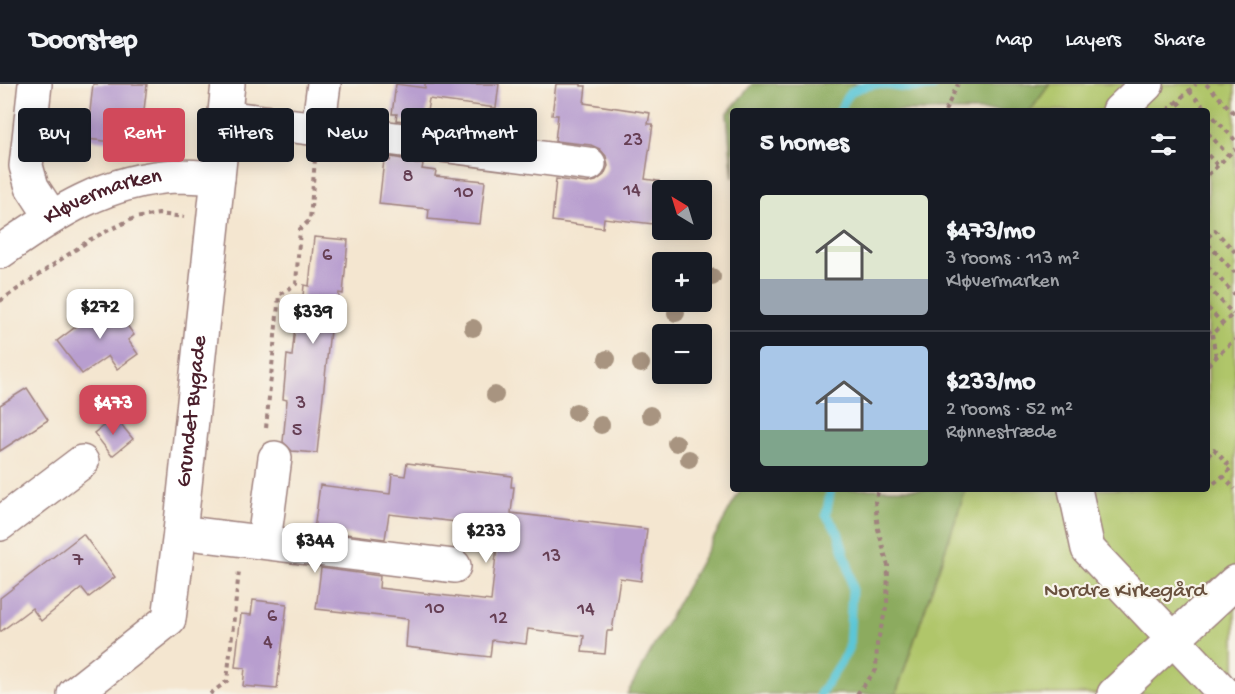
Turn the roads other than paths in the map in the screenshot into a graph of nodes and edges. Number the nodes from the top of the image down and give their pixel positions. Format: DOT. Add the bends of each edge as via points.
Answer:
graph roads {
  1 [pos="35,84"];
  2 [pos="228,84"];
  3 [pos="324,84"];
  4 [pos="1147,84"];
  5 [pos="225,108"];
  6 [pos="321,108"];
  7 [pos="1122,108"];
  8 [pos="389,138"];
  9 [pos="220,162"];
  10 [pos="589,164"];
  11 [pos="218,178"];
  12 [pos="51,216"];
  13 [pos="0,252"];
  14 [pos="275,458"];
  15 [pos="82,462"];
  16 [pos="1076,492"];
  17 [pos="0,524"];
  18 [pos="180,532"];
  19 [pos="254,540"];
  20 [pos="454,566"];
  21 [pos="1235,582"];
  22 [pos="1173,637"];
  23 [pos="74,694"];
  24 [pos="1114,694"];
  25 [pos="1225,694"];
  1 -- 12 [label="street" via="26,166 32,187"];
  2 -- 5 [label="street, Grundet Bygade"];
  3 -- 6 [label="street"];
  4 -- 7 [label="street"];
  8 -- 10 [label="street"];
  9 -- 11 [label="street, Grundet Bygade"];
  11 -- 12 [label="street, Kløvermarken" via="177,176 141,180 107,189"];
  11 -- 18 [label="street, Grundet Bygade"];
  12 -- 13 [label="street, Kløvermarken"];
  14 -- 19 [label="street"];
  15 -- 17 [label="street"];
  16 -- 22 [label="street" via="1088,549"];
  18 -- 19 [label="street"];
  18 -- 23 [label="street, Grundet Bygade" via="169,619"];
  19 -- 20 [label="street"];
  21 -- 22 [label="street"];
  22 -- 24 [label="street"];
  22 -- 25 [label="street"];
}
